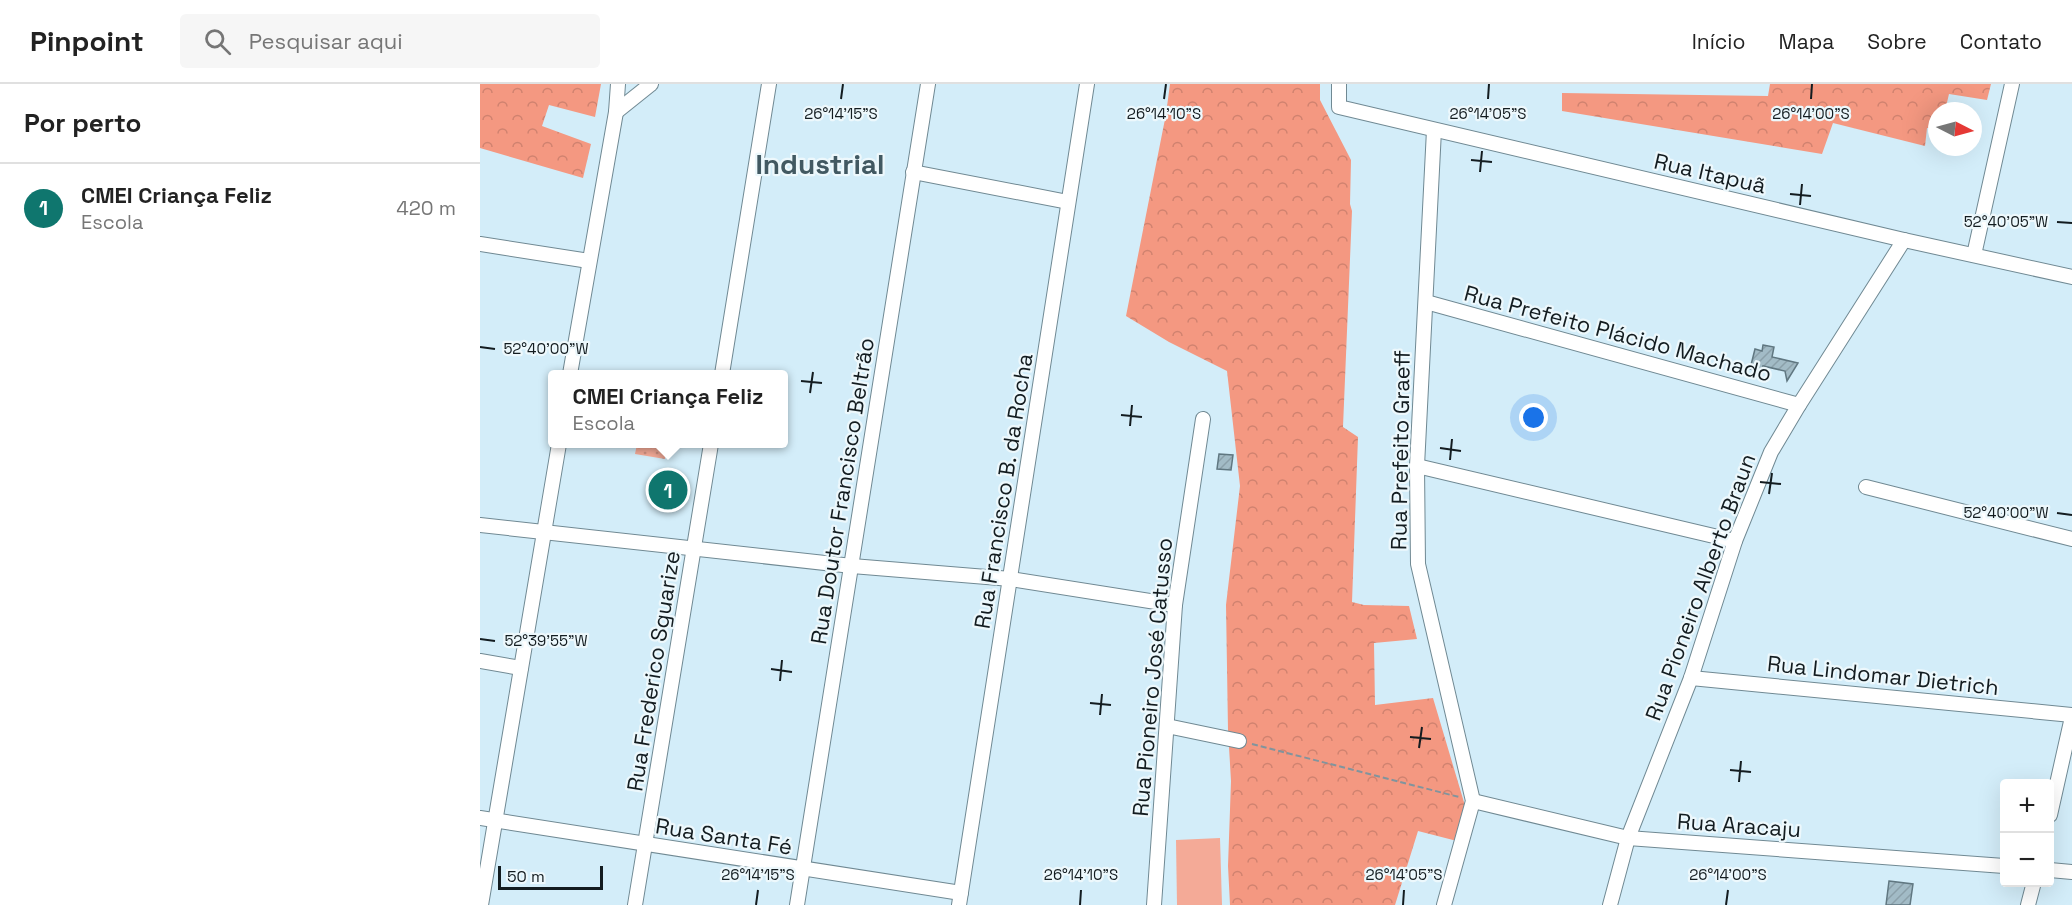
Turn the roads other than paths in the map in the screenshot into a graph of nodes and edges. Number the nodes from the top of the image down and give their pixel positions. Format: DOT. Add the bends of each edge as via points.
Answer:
graph roads {
  1 [pos="618,84"];
  2 [pos="651,84"];
  3 [pos="769,84"];
  4 [pos="928,84"];
  5 [pos="1087,84"];
  6 [pos="1339,84"];
  7 [pos="2012,84"];
  8 [pos="616,112"];
  9 [pos="1434,130"];
  10 [pos="913,172"];
  11 [pos="1068,202"];
  12 [pos="1904,240"];
  13 [pos="480,244"];
  14 [pos="1974,255"];
  15 [pos="589,261"];
  16 [pos="2072,277"];
  17 [pos="1426,302"];
  18 [pos="571,370"];
  19 [pos="723,370"];
  20 [pos="1799,405"];
  21 [pos="1203,419"];
  22 [pos="558,448"];
  23 [pos="710,448"];
  24 [pos="1417,466"];
  25 [pos="1866,487"];
  26 [pos="480,525"];
  27 [pos="544,533"];
  28 [pos="2072,539"];
  29 [pos="1735,541"];
  30 [pos="694,549"];
  31 [pos="852,566"];
  32 [pos="1011,579"];
  33 [pos="1175,605"];
  34 [pos="480,661"];
  35 [pos="520,668"];
  36 [pos="1690,678"];
  37 [pos="2072,716"];
  38 [pos="1167,726"];
  39 [pos="1239,741"];
  40 [pos="2054,793"];
  41 [pos="1473,801"];
  42 [pos="480,818"];
  43 [pos="496,820"];
  44 [pos="1628,838"];
  45 [pos="645,845"];
  46 [pos="2000,866"];
  47 [pos="803,870"];
  48 [pos="2054,870"];
  49 [pos="2072,872"];
  50 [pos="2033,887"];
  51 [pos="960,899"];
  52 [pos="482,905"];
  53 [pos="635,905"];
  54 [pos="797,905"];
  55 [pos="1154,905"];
  56 [pos="1444,905"];
  57 [pos="1610,905"];
  58 [pos="2028,905"];
  1 -- 8 [label="street"];
  2 -- 8 [label="street"];
  3 -- 19 [label="street"];
  4 -- 10 [label="street, Rua Doutor Francisco Beltrão"];
  5 -- 11 [label="street, Rua Francisco B. da Rocha"];
  6 -- 9 [label="street, Rua Itapuã" via="1339,107"];
  7 -- 14 [label="street"];
  8 -- 15 [label="street"];
  9 -- 12 [label="street, Rua Itapuã"];
  9 -- 17 [label="street, Rua Prefeito Graeff"];
  10 -- 11 [label="street"];
  10 -- 31 [label="street, Rua Doutor Francisco Beltrão"];
  11 -- 32 [label="street, Rua Francisco B. da Rocha"];
  12 -- 14 [label="street, Rua Itapuã"];
  12 -- 20 [label="street, Rua Pioneiro Alberto Braun"];
  13 -- 15 [label="street"];
  14 -- 16 [label="street, Rua Itapuã"];
  15 -- 18 [label="street"];
  17 -- 20 [label="street, Rua Prefeito Plácido Machado"];
  17 -- 24 [label="street, Rua Prefeito Graeff"];
  20 -- 29 [label="street, Rua Pioneiro Alberto Braun" via="1771,452"];
  21 -- 33 [label="street, Rua Pioneiro José Catusso"];
  22 -- 27 [label="street"];
  23 -- 30 [label="street, Rua Frederico Sguarize"];
  24 -- 29 [label="street"];
  24 -- 41 [label="street, Rua Prefeito Graeff" via="1418,564"];
  25 -- 28 [label="street"];
  26 -- 27 [label="street"];
  27 -- 30 [label="street"];
  27 -- 35 [label="street"];
  29 -- 36 [label="street, Rua Pioneiro Alberto Braun"];
  30 -- 31 [label="street"];
  30 -- 45 [label="street, Rua Frederico Sguarize"];
  31 -- 32 [label="street"];
  31 -- 47 [label="street, Rua Doutor Francisco Beltrão"];
  32 -- 33 [label="street"];
  32 -- 51 [label="street, Rua Francisco B. da Rocha"];
  33 -- 38 [label="street, Rua Pioneiro José Catusso"];
  34 -- 35 [label="street"];
  35 -- 43 [label="street"];
  36 -- 37 [label="street, Rua Lindomar Dietrich"];
  36 -- 44 [label="street, Rua Pioneiro Alberto Braun"];
  37 -- 40 [label="street"];
  38 -- 39 [label="street"];
  38 -- 55 [label="street, Rua Pioneiro José Catusso"];
  41 -- 44 [label="street, Rua Aracaju"];
  41 -- 56 [label="street, Rua Prefeito Graeff"];
  42 -- 43 [label="street, Rua Santa Fé"];
  43 -- 45 [label="street, Rua Santa Fé"];
  43 -- 52 [label="street"];
  44 -- 46 [label="street, Rua Aracaju"];
  44 -- 57 [label="street, Rua Pioneiro Alberto Braun"];
  45 -- 47 [label="street, Rua Santa Fé"];
  45 -- 53 [label="street, Rua Frederico Sguarize"];
  47 -- 51 [label="street, Rua Santa Fé"];
  47 -- 54 [label="street, Rua Doutor Francisco Beltrão"];
  48 -- 49 [label="street"];
  50 -- 58 [label="street"];
}
